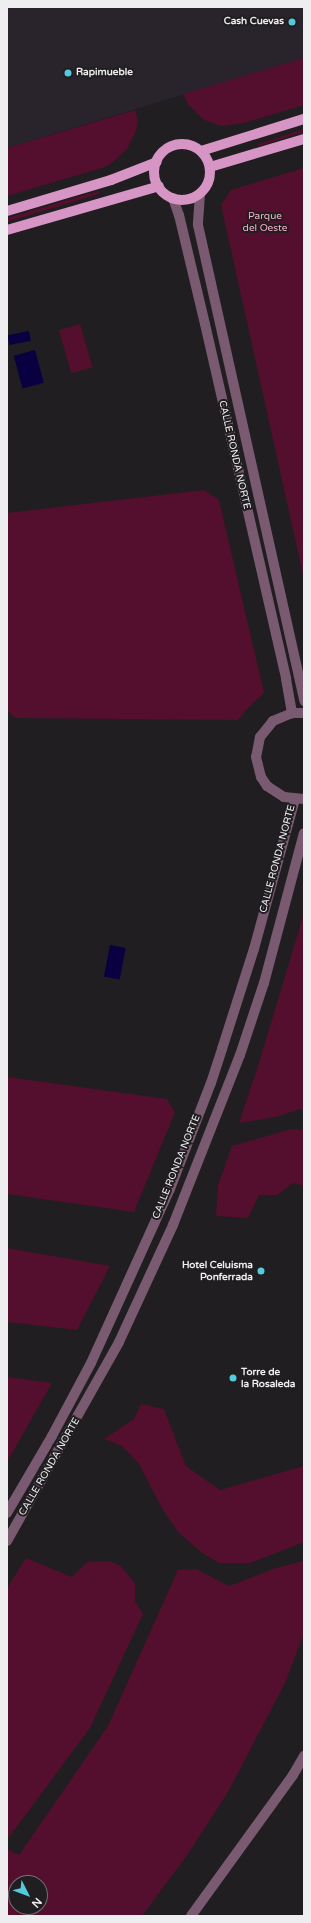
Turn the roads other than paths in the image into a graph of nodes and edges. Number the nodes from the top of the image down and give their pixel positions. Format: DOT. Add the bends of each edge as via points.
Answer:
graph roads {
  1 [pos="304,119"];
  2 [pos="304,139"];
  3 [pos="201,151"];
  4 [pos="157,162"];
  5 [pos="210,167"];
  6 [pos="159,186"];
  7 [pos="200,194"];
  8 [pos="173,198"];
  9 [pos="7,211"];
  10 [pos="7,230"];
  11 [pos="304,701"];
  12 [pos="292,713"];
  13 [pos="304,713"];
  14 [pos="299,799"];
  15 [pos="304,833"];
  16 [pos="7,1513"];
  17 [pos="7,1541"];
  18 [pos="304,1756"];
  19 [pos="191,1916"];
  1 -- 3 [label="main road"];
  2 -- 5 [label="main road"];
  3 -- 4 [label="main road" via="190,145 176,144 164,151"];
  3 -- 5 [label="main road"];
  4 -- 6 [label="main road" via="155,174"];
  4 -- 9 [label="main road" via="111,180"];
  5 -- 7 [label="main road" via="208,182"];
  6 -- 8 [label="main road"];
  6 -- 10 [label="main road"];
  7 -- 8 [label="main road" via="191,198"];
  7 -- 11 [label="street, CALLE RONDA NORTE" via="198,225"];
  8 -- 12 [label="street, CALLE RONDA NORTE" via="205,324"];
  12 -- 13 [label="street"];
  12 -- 14 [label="street" via="282,716 266,728 256,747 256,757 261,777 267,786 284,797"];
  14 -- 16 [label="street, CALLE RONDA NORTE" via="211,1083 170,1189 91,1363"];
  15 -- 17 [label="street, CALLE RONDA NORTE" via="264,983 243,1048 173,1226 119,1342"];
  18 -- 19 [label="street"];
}
